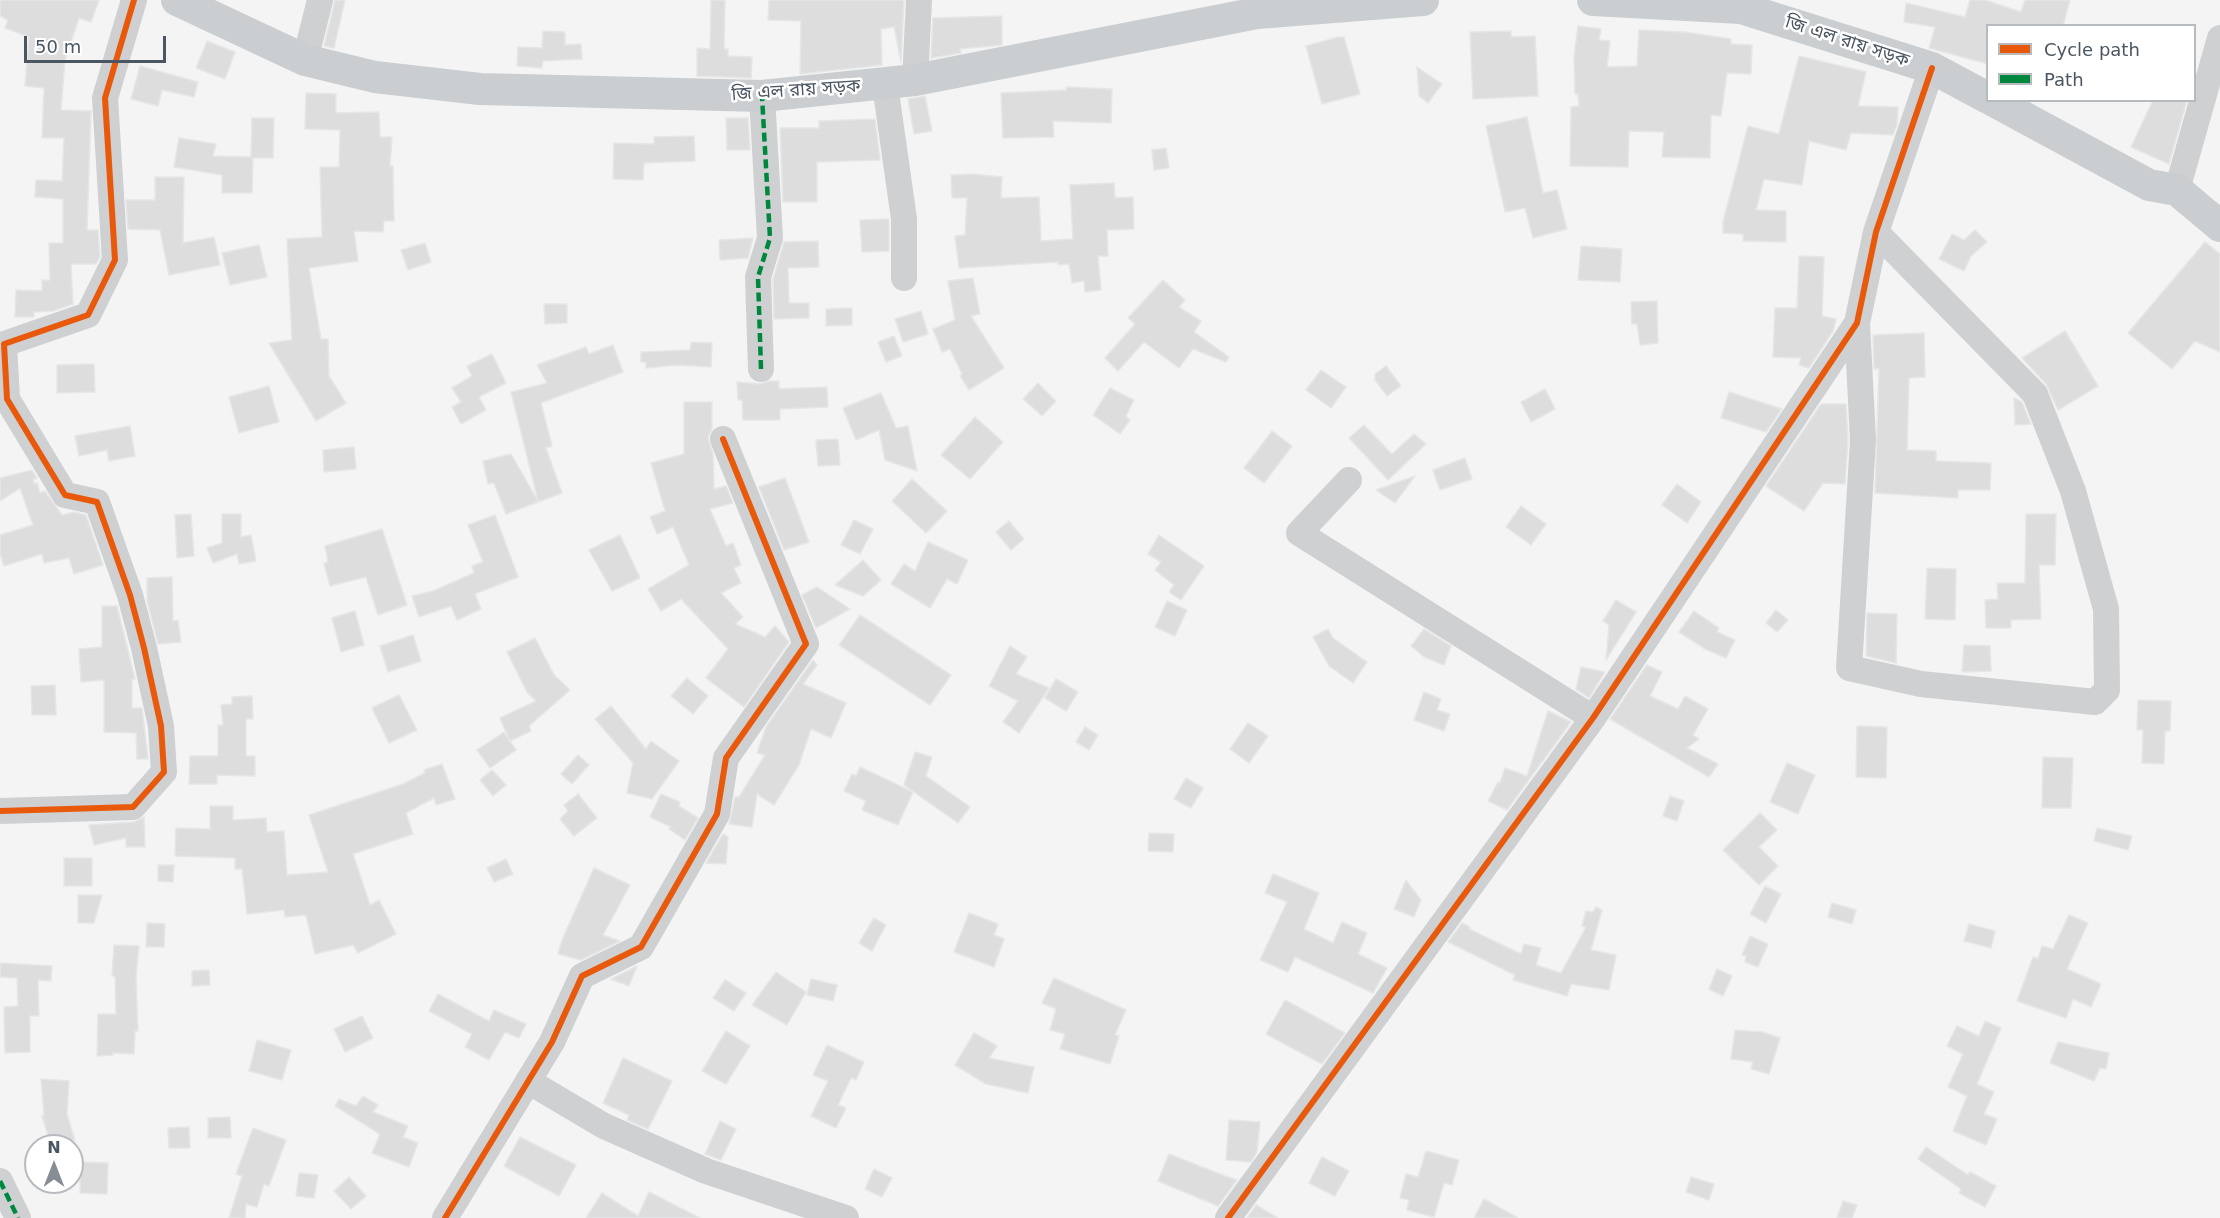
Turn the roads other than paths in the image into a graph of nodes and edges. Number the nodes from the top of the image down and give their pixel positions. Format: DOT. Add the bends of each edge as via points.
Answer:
graph roads {
  1 [pos="134,0"];
  2 [pos="177,0"];
  3 [pos="320,0"];
  4 [pos="919,0"];
  5 [pos="1423,0"];
  6 [pos="1593,0"];
  7 [pos="2220,38"];
  8 [pos="305,60"];
  9 [pos="1932,68"];
  10 [pos="915,80"];
  11 [pos="885,85"];
  12 [pos="762,96"];
  13 [pos="1986,97"];
  14 [pos="1996,102"];
  15 [pos="2177,190"];
  16 [pos="2220,226"];
  17 [pos="1876,231"];
  18 [pos="904,278"];
  19 [pos="1857,323"];
  20 [pos="761,369"];
  21 [pos="723,439"];
  22 [pos="1349,480"];
  23 [pos="1593,718"];
  24 [pos="0,811"];
  25 [pos="528,1080"];
  26 [pos="0,1181"];
  27 [pos="18,1218"];
  28 [pos="445,1218"];
  29 [pos="846,1218"];
  30 [pos="1228,1218"];
  1 -- 24 [label="street" via="105,98 116,260 88,315 4,344 7,399 65,495 97,502 144,648 161,726 164,772 133,807"];
  2 -- 8 [label="main road, জি এল রায় সড়ক"];
  3 -- 8 [label="street"];
  4 -- 10 [label="street"];
  5 -- 10 [label="main road, জি এল রায় সড়ক" via="1257,13"];
  6 -- 9 [label="main road, জি এল রায় সড়ক" via="1741,8"];
  7 -- 15 [label="street"];
  8 -- 12 [label="main road, জি এল রায় সড়ক" via="375,77 480,89"];
  9 -- 13 [label="main road, জি এল রায় সড়ক"];
  9 -- 17 [label="street"];
  10 -- 11 [label="main road, জি এল রায় সড়ক"];
  11 -- 12 [label="main road, জি এল রায় সড়ক"];
  11 -- 18 [label="street" via="904,219"];
  12 -- 20 [label="street" via="770,238 758,277"];
  14 -- 15 [label="main road" via="2149,185"];
  15 -- 16 [label="main road"];
  17 -- 19 [label="street"];
  17 -- 19 [label="street" via="2035,394 2073,491 2106,609 2107,690 2095,702 1922,684 1849,669 1863,440"];
  19 -- 23 [label="street"];
  21 -- 25 [label="street" via="806,644 726,758 717,813 641,947 582,976 552,1042"];
  22 -- 23 [label="street" via="1299,533"];
  23 -- 30 [label="street"];
  25 -- 28 [label="street"];
  25 -- 29 [label="street" via="604,1126 706,1171"];
  26 -- 27 [label="street"];
}
